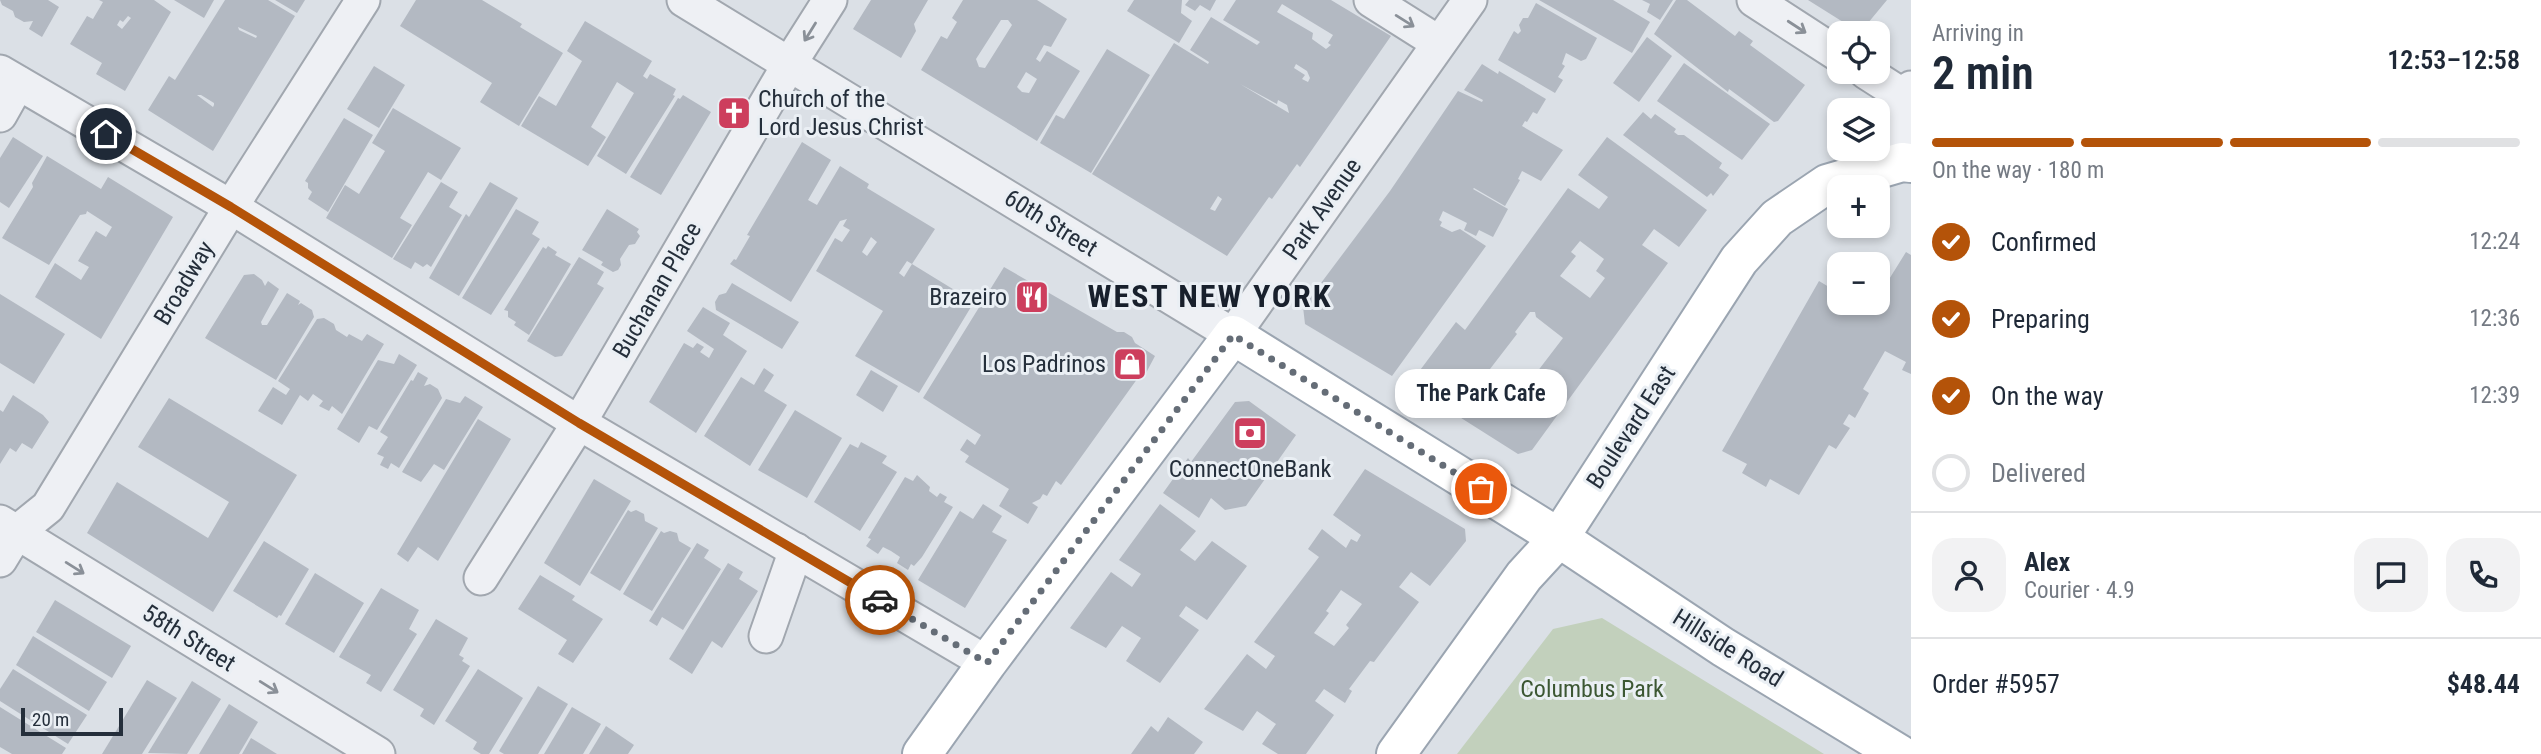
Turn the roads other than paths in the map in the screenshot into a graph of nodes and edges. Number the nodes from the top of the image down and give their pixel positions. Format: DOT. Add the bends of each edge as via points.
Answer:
graph roads {
  1 [pos="363,0"];
  2 [pos="830,0"];
  3 [pos="1371,0"];
  4 [pos="1470,0"];
  5 [pos="1754,0"];
  6 [pos="705,5"];
  7 [pos="1439,43"];
  8 [pos="1827,47"];
  9 [pos="790,63"];
  10 [pos="9,77"];
  11 [pos="1890,83"];
  12 [pos="1908,92"];
  13 [pos="0,115"];
  14 [pos="1907,163"];
  15 [pos="231,207"];
  16 [pos="1233,335"];
  17 [pos="579,423"];
  18 [pos="9,527"];
  19 [pos="1559,538"];
  20 [pos="796,550"];
  21 [pos="0,560"];
  22 [pos="481,578"];
  23 [pos="766,636"];
  24 [pos="987,663"];
  25 [pos="378,754"];
  26 [pos="922,754"];
  27 [pos="1396,754"];
  28 [pos="1899,754"];
  1 -- 15 [label="street, Broadway"];
  2 -- 9 [label="street, Buchanan Place, one-way"];
  3 -- 7 [label="street, one-way"];
  4 -- 7 [label="street, Park Avenue"];
  5 -- 8 [label="street, one-way"];
  6 -- 9 [label="street, 60th Street"];
  7 -- 16 [label="street, Park Avenue"];
  9 -- 16 [label="street, 60th Street"];
  9 -- 17 [label="street, Buchanan Place"];
  10 -- 13 [label="street"];
  10 -- 15 [label="street"];
  11 -- 12 [label="street"];
  12 -- 14 [label="street"];
  14 -- 19 [label="main road, Boulevard East" via="1827,184 1777,218 1739,260"];
  15 -- 17 [label="street"];
  15 -- 18 [label="street, Broadway" via="48,507"];
  16 -- 19 [label="main road, 60th Street"];
  16 -- 24 [label="main road, Park Avenue"];
  17 -- 20 [label="street"];
  17 -- 22 [label="street, Buchanan Place"];
  18 -- 21 [label="street, Broadway"];
  18 -- 25 [label="street, 58th Street, one-way"];
  19 -- 27 [label="main road, Boulevard East" via="1524,576"];
  19 -- 28 [label="main road, Hillside Road" via="1723,647"];
  20 -- 23 [label="street"];
  20 -- 24 [label="street"];
  24 -- 26 [label="main road, Park Avenue"];
}
